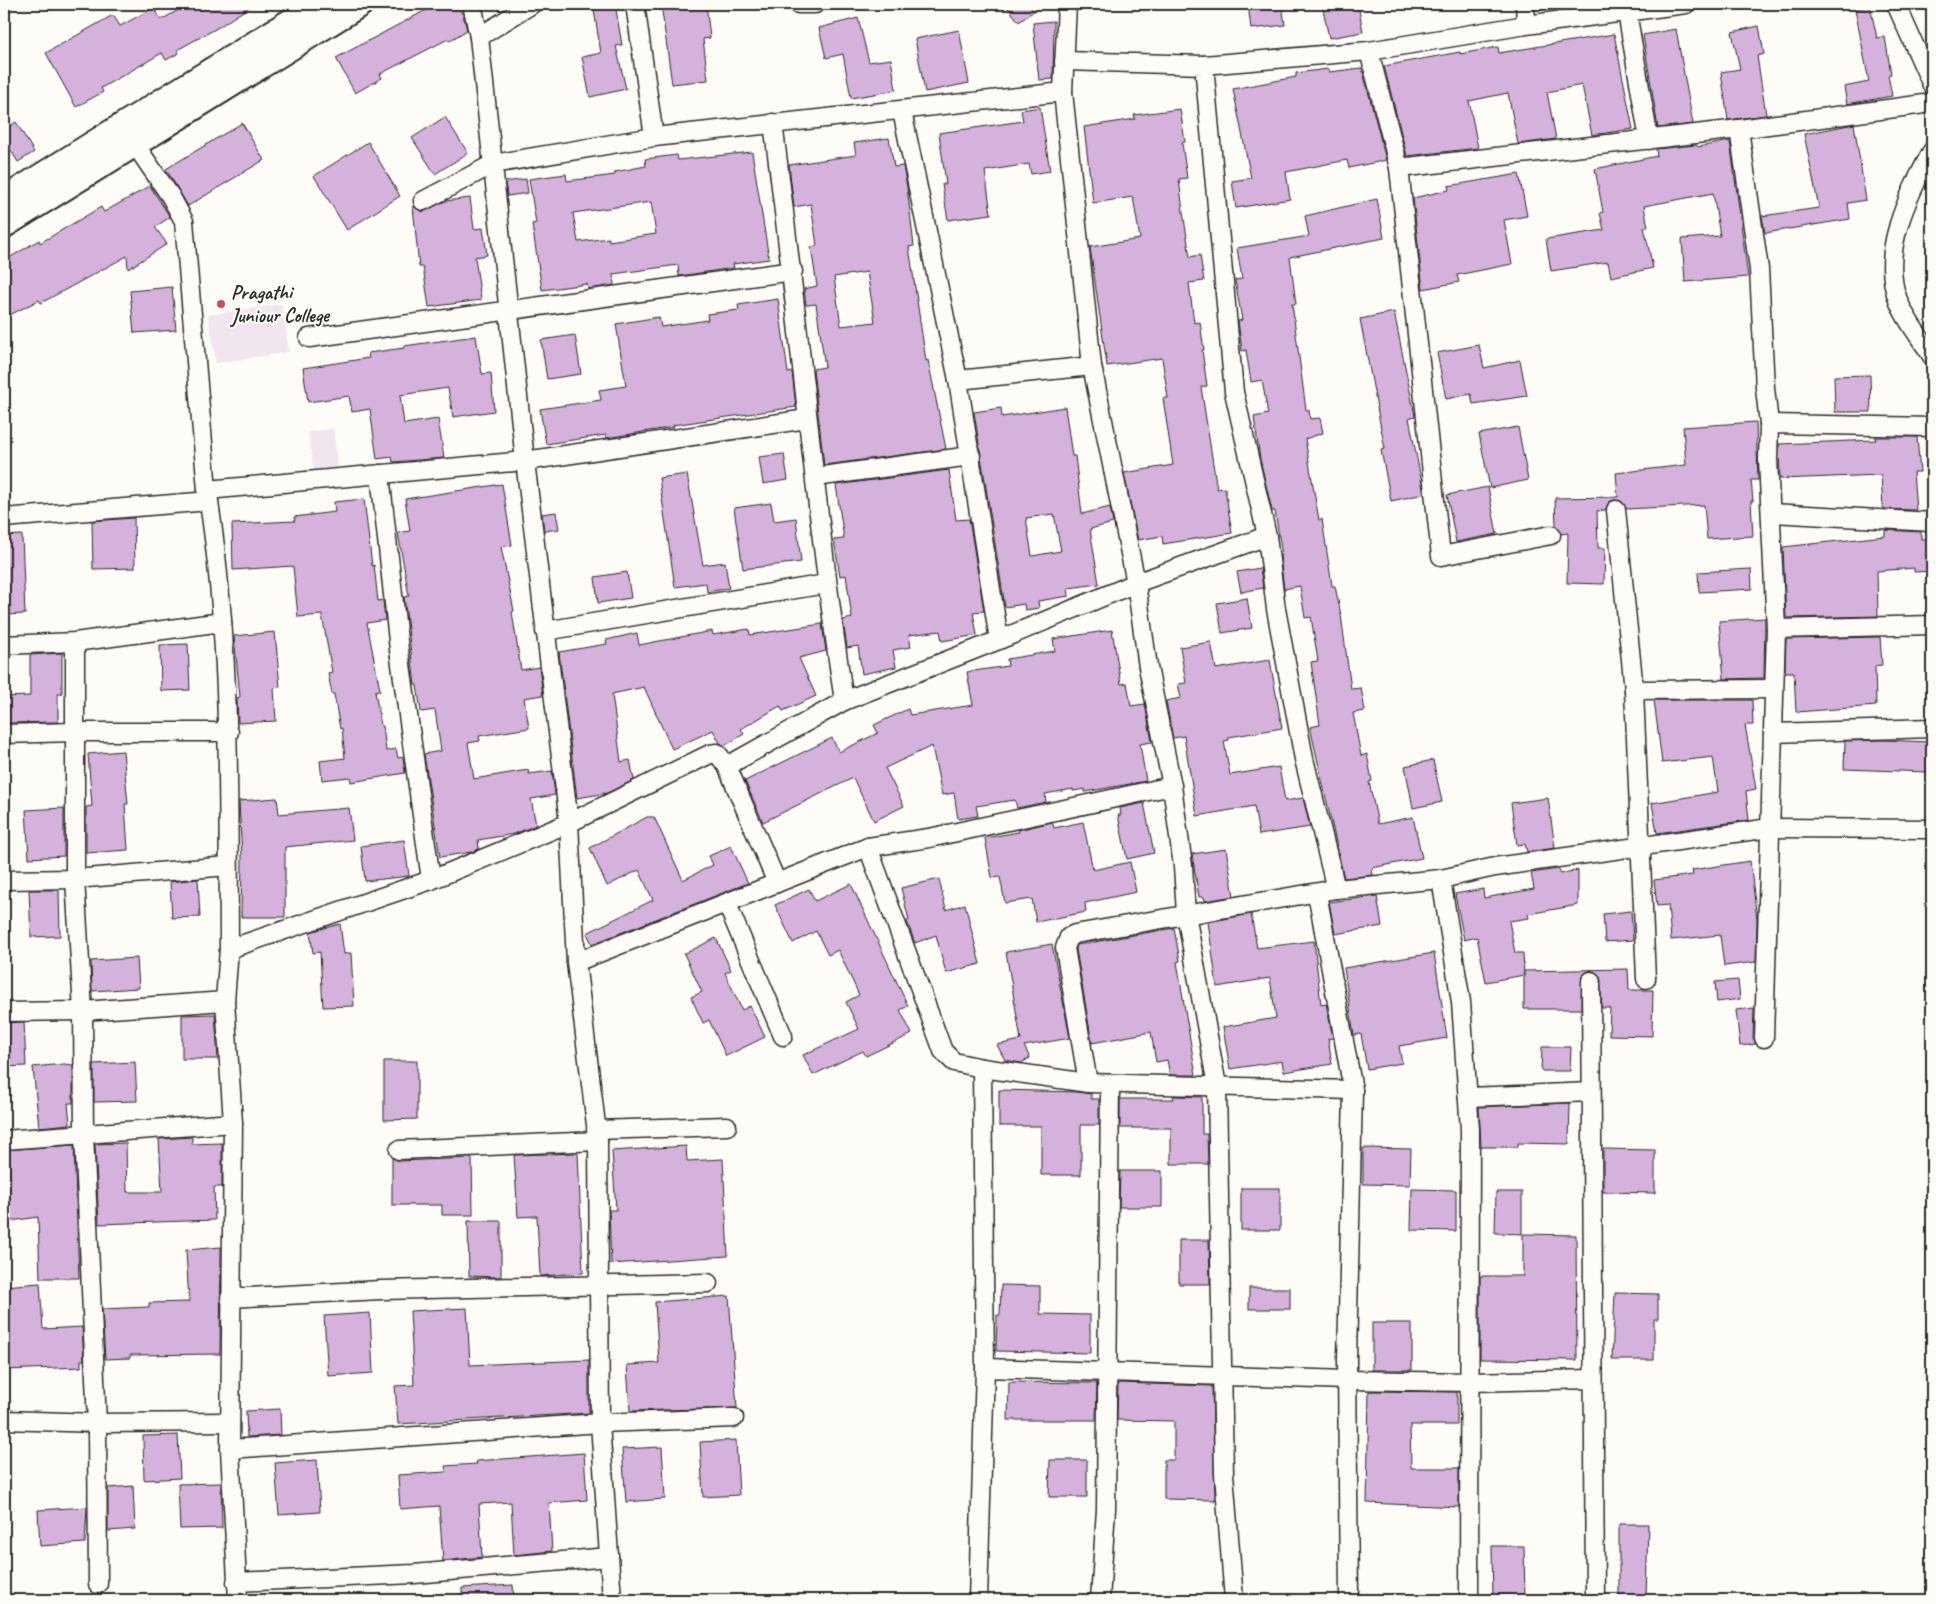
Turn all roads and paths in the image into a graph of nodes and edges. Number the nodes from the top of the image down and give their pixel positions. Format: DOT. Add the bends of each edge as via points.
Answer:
graph roads {
  1 [pos="318,4"];
  2 [pos="360,4"];
  3 [pos="472,4"];
  4 [pos="532,4"];
  5 [pos="635,4"];
  6 [pos="798,4"];
  7 [pos="815,4"];
  8 [pos="1067,4"];
  9 [pos="1525,4"];
  10 [pos="1686,4"];
  11 [pos="1896,4"];
  12 [pos="1627,12"];
  13 [pos="1526,25"];
  14 [pos="479,36"];
  15 [pos="1369,51"];
  16 [pos="1064,62"];
  17 [pos="1204,65"];
  18 [pos="1932,85"];
  19 [pos="1063,92"];
  20 [pos="1932,104"];
  21 [pos="902,111"];
  22 [pos="773,123"];
  23 [pos="1739,129"];
  24 [pos="654,137"];
  25 [pos="1649,140"];
  26 [pos="134,143"];
  27 [pos="1932,152"];
  28 [pos="493,164"];
  29 [pos="1399,168"];
  30 [pos="4,200"];
  31 [pos="423,201"];
  32 [pos="4,225"];
  33 [pos="792,272"];
  34 [pos="507,309"];
  35 [pos="309,338"];
  36 [pos="1932,356"];
  37 [pos="1092,366"];
  38 [pos="958,380"];
  39 [pos="807,419"];
  40 [pos="1769,424"];
  41 [pos="1932,427"];
  42 [pos="971,456"];
  43 [pos="525,461"];
  44 [pos="380,474"];
  45 [pos="815,477"];
  46 [pos="208,495"];
  47 [pos="1616,510"];
  48 [pos="1772,513"];
  49 [pos="4,518"];
  50 [pos="1932,522"];
  51 [pos="1550,535"];
  52 [pos="1267,536"];
  53 [pos="1136,583"];
  54 [pos="826,584"];
  55 [pos="222,622"];
  56 [pos="1932,625"];
  57 [pos="1776,629"];
  58 [pos="545,631"];
  59 [pos="999,640"];
  60 [pos="75,642"];
  61 [pos="4,645"];
  62 [pos="1773,689"];
  63 [pos="1634,690"];
  64 [pos="844,701"];
  65 [pos="1932,728"];
  66 [pos="74,732"];
  67 [pos="228,732"];
  68 [pos="1773,733"];
  69 [pos="4,734"];
  70 [pos="728,766"];
  71 [pos="1172,786"];
  72 [pos="569,823"];
  73 [pos="1770,828"];
  74 [pos="1932,829"];
  75 [pos="1640,846"];
  76 [pos="868,847"];
  77 [pos="228,866"];
  78 [pos="75,879"];
  79 [pos="1441,879"];
  80 [pos="4,880"];
  81 [pos="431,880"];
  82 [pos="777,883"];
  83 [pos="1336,890"];
  84 [pos="1317,893"];
  85 [pos="727,904"];
  86 [pos="1186,914"];
  87 [pos="229,949"];
  88 [pos="576,962"];
  89 [pos="1646,979"];
  90 [pos="1591,981"];
  91 [pos="225,1002"];
  92 [pos="83,1011"];
  93 [pos="4,1012"];
  94 [pos="783,1036"];
  95 [pos="1764,1038"];
  96 [pos="982,1068"];
  97 [pos="1088,1083"];
  98 [pos="1110,1084"];
  99 [pos="1217,1086"];
  100 [pos="1353,1090"];
  101 [pos="1591,1092"];
  102 [pos="1468,1098"];
  103 [pos="233,1123"];
  104 [pos="727,1126"];
  105 [pos="84,1134"];
  106 [pos="597,1136"];
  107 [pos="4,1140"];
  108 [pos="400,1150"];
  109 [pos="708,1283"];
  110 [pos="600,1284"];
  111 [pos="230,1298"];
  112 [pos="985,1368"];
  113 [pos="1107,1370"];
  114 [pos="1222,1376"];
  115 [pos="1593,1378"];
  116 [pos="1347,1380"];
  117 [pos="1470,1382"];
  118 [pos="734,1418"];
  119 [pos="4,1420"];
  120 [pos="230,1422"];
  121 [pos="97,1423"];
  122 [pos="600,1423"];
  123 [pos="230,1449"];
  124 [pos="609,1557"];
  125 [pos="236,1582"];
  126 [pos="98,1584"];
  127 [pos="238,1600"];
  128 [pos="612,1600"];
  129 [pos="978,1600"];
  130 [pos="1100,1600"];
  131 [pos="1234,1600"];
  132 [pos="1349,1600"];
  133 [pos="1469,1600"];
  134 [pos="1595,1600"];
  1 -- 30 [label="main road"];
  2 -- 26 [label="main road"];
  3 -- 14 [label="street"];
  4 -- 14 [label="street"];
  5 -- 24 [label="street"];
  6 -- 7 [label="street"];
  8 -- 16 [label="street"];
  9 -- 13 [label="street"];
  10 -- 12 [label="street"];
  11 -- 18 [label="street"];
  12 -- 13 [label="street"];
  12 -- 25 [label="street"];
  13 -- 15 [label="street"];
  14 -- 28 [label="street"];
  15 -- 17 [label="street"];
  15 -- 29 [label="street"];
  16 -- 17 [label="street"];
  16 -- 19 [label="street"];
  17 -- 52 [label="street" via="1234,392"];
  19 -- 21 [label="street"];
  19 -- 37 [label="street"];
  20 -- 23 [label="street"];
  21 -- 22 [label="street"];
  21 -- 38 [label="street"];
  22 -- 24 [label="street"];
  22 -- 33 [label="street"];
  23 -- 25 [label="street"];
  23 -- 40 [label="street" via="1759,269"];
  24 -- 28 [label="street"];
  25 -- 29 [label="street"];
  26 -- 32 [label="main road"];
  26 -- 46 [label="street" via="184,221"];
  27 -- 36 [label="street" via="1899,223 1893,254 1893,281 1898,301"];
  28 -- 31 [label="street"];
  28 -- 34 [label="street"];
  29 -- 51 [label="street" via="1441,556"];
  33 -- 34 [label="street"];
  33 -- 39 [label="street"];
  34 -- 35 [label="street"];
  34 -- 43 [label="street"];
  37 -- 38 [label="street"];
  37 -- 53 [label="street"];
  38 -- 42 [label="street"];
  39 -- 43 [label="street"];
  39 -- 45 [label="street"];
  40 -- 41 [label="street"];
  40 -- 48 [label="street"];
  42 -- 45 [label="street"];
  42 -- 59 [label="street"];
  43 -- 44 [label="street"];
  43 -- 58 [label="street"];
  44 -- 46 [label="street"];
  44 -- 81 [label="street" via="399,650"];
  45 -- 54 [label="street"];
  46 -- 49 [label="street"];
  46 -- 55 [label="street"];
  47 -- 63 [label="street"];
  48 -- 50 [label="street"];
  48 -- 57 [label="street"];
  52 -- 53 [label="street"];
  52 -- 83 [label="street" via="1276,609 1304,759"];
  53 -- 59 [label="street"];
  53 -- 71 [label="street" via="1148,666"];
  54 -- 58 [label="street"];
  54 -- 64 [label="street"];
  55 -- 60 [label="street"];
  55 -- 67 [label="street"];
  56 -- 57 [label="street"];
  57 -- 62 [label="street"];
  58 -- 72 [label="street"];
  59 -- 64 [label="street"];
  60 -- 61 [label="street"];
  60 -- 66 [label="street"];
  62 -- 63 [label="street"];
  62 -- 68 [label="street"];
  63 -- 75 [label="street"];
  64 -- 70 [label="street"];
  65 -- 68 [label="street"];
  66 -- 67 [label="street"];
  66 -- 69 [label="street"];
  66 -- 78 [label="street"];
  67 -- 77 [label="street"];
  68 -- 73 [label="street"];
  70 -- 72 [label="street" via="721,755 710,754"];
  70 -- 82 [label="street"];
  71 -- 76 [label="street" via="929,838"];
  71 -- 86 [label="street"];
  72 -- 81 [label="street"];
  72 -- 88 [label="street"];
  73 -- 74 [label="street"];
  73 -- 75 [label="street"];
  73 -- 95 [label="street"];
  75 -- 79 [label="street" via="1495,867"];
  75 -- 89 [label="street"];
  76 -- 82 [label="street"];
  76 -- 96 [label="street" via="943,1051 954,1062"];
  77 -- 78 [label="street"];
  77 -- 87 [label="street"];
  78 -- 80 [label="street"];
  78 -- 92 [label="street"];
  79 -- 83 [label="street"];
  79 -- 102 [label="street" via="1462,1002"];
  81 -- 87 [label="street"];
  82 -- 85 [label="street"];
  83 -- 84 [label="street"];
  84 -- 86 [label="street"];
  84 -- 100 [label="street"];
  85 -- 88 [label="street"];
  85 -- 94 [label="street"];
  86 -- 97 [label="street" via="1075,934 1066,942"];
  86 -- 99 [label="street"];
  87 -- 91 [label="street"];
  88 -- 106 [label="street"];
  90 -- 101 [label="street"];
  91 -- 92 [label="street"];
  91 -- 103 [label="street"];
  92 -- 93 [label="street"];
  92 -- 105 [label="street"];
  96 -- 97 [label="street"];
  96 -- 112 [label="street"];
  97 -- 98 [label="street"];
  98 -- 99 [label="street"];
  98 -- 113 [label="street"];
  99 -- 100 [label="street"];
  99 -- 114 [label="street"];
  100 -- 116 [label="street"];
  101 -- 102 [label="street"];
  101 -- 115 [label="street"];
  102 -- 117 [label="street"];
  103 -- 105 [label="street"];
  103 -- 111 [label="street"];
  104 -- 106 [label="street"];
  105 -- 107 [label="street"];
  105 -- 121 [label="street"];
  106 -- 108 [label="street"];
  106 -- 110 [label="street"];
  109 -- 110 [label="street"];
  110 -- 111 [label="street"];
  110 -- 122 [label="street"];
  111 -- 120 [label="street"];
  112 -- 113 [label="street"];
  112 -- 129 [label="street"];
  113 -- 114 [label="street"];
  113 -- 130 [label="street" via="1106,1509"];
  114 -- 116 [label="street"];
  114 -- 131 [label="street" via="1224,1474"];
  115 -- 117 [label="street"];
  115 -- 134 [label="street"];
  116 -- 117 [label="street"];
  116 -- 132 [label="street"];
  117 -- 133 [label="street"];
  118 -- 122 [label="street"];
  119 -- 121 [label="street"];
  120 -- 121 [label="street"];
  120 -- 123 [label="street"];
  121 -- 126 [label="street"];
  122 -- 123 [label="street"];
  122 -- 124 [label="street"];
  123 -- 125 [label="street"];
  124 -- 125 [label="street" via="414,1574"];
  124 -- 128 [label="street"];
  125 -- 127 [label="street"];
}
